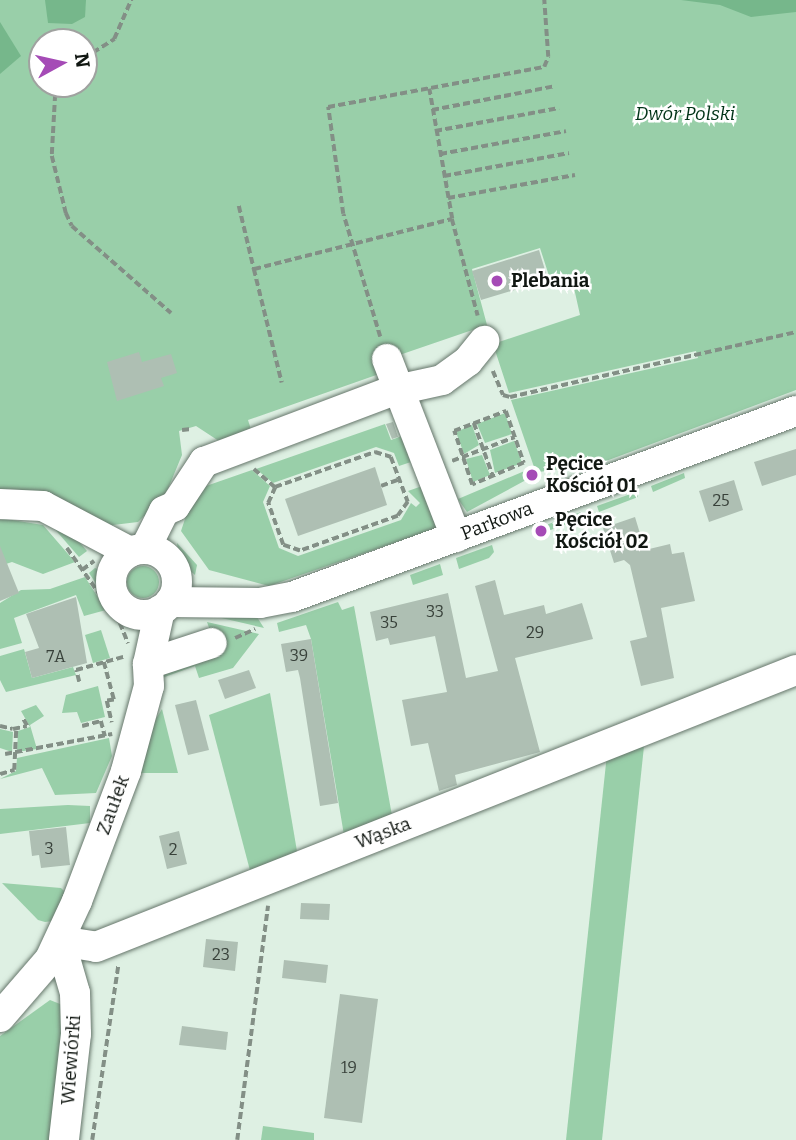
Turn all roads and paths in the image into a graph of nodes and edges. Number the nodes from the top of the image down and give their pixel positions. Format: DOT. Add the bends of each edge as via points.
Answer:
graph roads {
  1 [pos="131,0"];
  2 [pos="544,0"];
  3 [pos="98,49"];
  4 [pos="555,86"];
  5 [pos="429,89"];
  6 [pos="55,98"];
  7 [pos="559,108"];
  8 [pos="432,110"];
  9 [pos="435,131"];
  10 [pos="565,131"];
  11 [pos="569,153"];
  12 [pos="440,154"];
  13 [pos="575,175"];
  14 [pos="444,176"];
  15 [pos="448,198"];
  16 [pos="239,206"];
  17 [pos="452,219"];
  18 [pos="351,246"];
  19 [pos="254,269"];
  20 [pos="171,313"];
  21 [pos="796,332"];
  22 [pos="484,341"];
  23 [pos="387,359"];
  24 [pos="282,383"];
  25 [pos="400,390"];
  26 [pos="510,397"];
  27 [pos="796,411"];
  28 [pos="474,423"];
  29 [pos="191,429"];
  30 [pos="182,430"];
  31 [pos="515,437"];
  32 [pos="484,449"];
  33 [pos="463,457"];
  34 [pos="265,463"];
  35 [pos="252,467"];
  36 [pos="430,468"];
  37 [pos="245,470"];
  38 [pos="493,476"];
  39 [pos="400,479"];
  40 [pos="381,486"];
  41 [pos="275,487"];
  42 [pos="0,504"];
  43 [pos="69,533"];
  44 [pos="456,537"];
  45 [pos="82,570"];
  46 [pos="145,572"];
  47 [pos="130,611"];
  48 [pos="212,643"];
  49 [pos="135,654"];
  50 [pos="104,662"];
  51 [pos="796,670"];
  52 [pos="79,682"];
  53 [pos="23,719"];
  54 [pos="0,726"];
  55 [pos="82,726"];
  56 [pos="16,729"];
  57 [pos="104,736"];
  58 [pos="5,754"];
  59 [pos="15,755"];
  60 [pos="0,774"];
  61 [pos="264,880"];
  62 [pos="119,938"];
  63 [pos="60,941"];
  64 [pos="0,1017"];
  65 [pos="64,1140"];
  66 [pos="92,1140"];
  67 [pos="237,1140"];
  1 -- 3 [label="path" via="114,38"];
  2 -- 5 [label="path" via="548,57 544,66"];
  4 -- 8 [label="path"];
  5 -- 8 [label="path"];
  5 -- 18 [label="path" via="328,107"];
  6 -- 20 [label="path" via="52,156 72,226"];
  7 -- 9 [label="path"];
  8 -- 9 [label="path"];
  9 -- 12 [label="path"];
  10 -- 12 [label="path"];
  11 -- 14 [label="path"];
  12 -- 14 [label="path"];
  13 -- 15 [label="path"];
  14 -- 15 [label="path"];
  15 -- 17 [label="path"];
  16 -- 19 [label="path"];
  17 -- 18 [label="path"];
  17 -- 22 [label="path"];
  18 -- 19 [label="path"];
  18 -- 23 [label="path"];
  19 -- 24 [label="path"];
  21 -- 26 [label="path"];
  22 -- 25 [label="street" via="448,377"];
  23 -- 25 [label="street"];
  25 -- 36 [label="street"];
  25 -- 46 [label="street, Zaułek" via="206,461 175,506 178,517"];
  27 -- 44 [label="street, Parkowa"];
  28 -- 31 [label="path" via="506,411"];
  28 -- 32 [label="path"];
  28 -- 33 [label="path" via="454,430"];
  29 -- 30 [label="path"];
  31 -- 32 [label="path"];
  31 -- 38 [label="path" via="524,463"];
  32 -- 33 [label="path"];
  32 -- 38 [label="path"];
  33 -- 36 [label="path"];
  33 -- 38 [label="path" via="472,485"];
  34 -- 35 [label="path"];
  35 -- 37 [label="path"];
  35 -- 41 [label="path"];
  36 -- 44 [label="street"];
  39 -- 40 [label="path"];
  39 -- 41 [label="path" via="391,457 376,452"];
  39 -- 41 [label="path" via="408,502 398,516 300,551 283,545 268,503"];
  42 -- 43 [label="street, Parkowa" via="37,505"];
  43 -- 45 [label="path"];
  43 -- 46 [label="street, Parkowa"];
  44 -- 46 [label="street, Parkowa" via="286,599 260,603 235,600 220,605"];
  45 -- 46 [label="path"];
  45 -- 49 [label="path" via="120,623 125,643"];
  46 -- 47 [label="street" via="146,614"];
  46 -- 47 [label="street, Zaułek" via="113,593"];
  46 -- 49 [label="street, Zaułek"];
  47 -- 49 [label="street, Zaułek" via="139,654"];
  48 -- 49 [label="street"];
  49 -- 50 [label="path"];
  49 -- 63 [label="street, Zaułek" via="149,686 125,771"];
  50 -- 52 [label="path" via="76,670"];
  50 -- 57 [label="path" via="114,699 107,701 115,734"];
  51 -- 61 [label="street, Wąska"];
  53 -- 56 [label="path" via="27,726"];
  54 -- 56 [label="path"];
  55 -- 57 [label="path" via="101,721"];
  56 -- 59 [label="path"];
  57 -- 59 [label="path"];
  58 -- 59 [label="path"];
  59 -- 60 [label="path" via="15,770"];
  61 -- 62 [label="street, Wąska"];
  61 -- 67 [label="path" via="269,902"];
  62 -- 63 [label="street, Wąska" via="91,948"];
  62 -- 66 [label="path"];
  63 -- 64 [label="street"];
  63 -- 65 [label="street, Wiewiórki" via="75,993 76,1034"];
}
